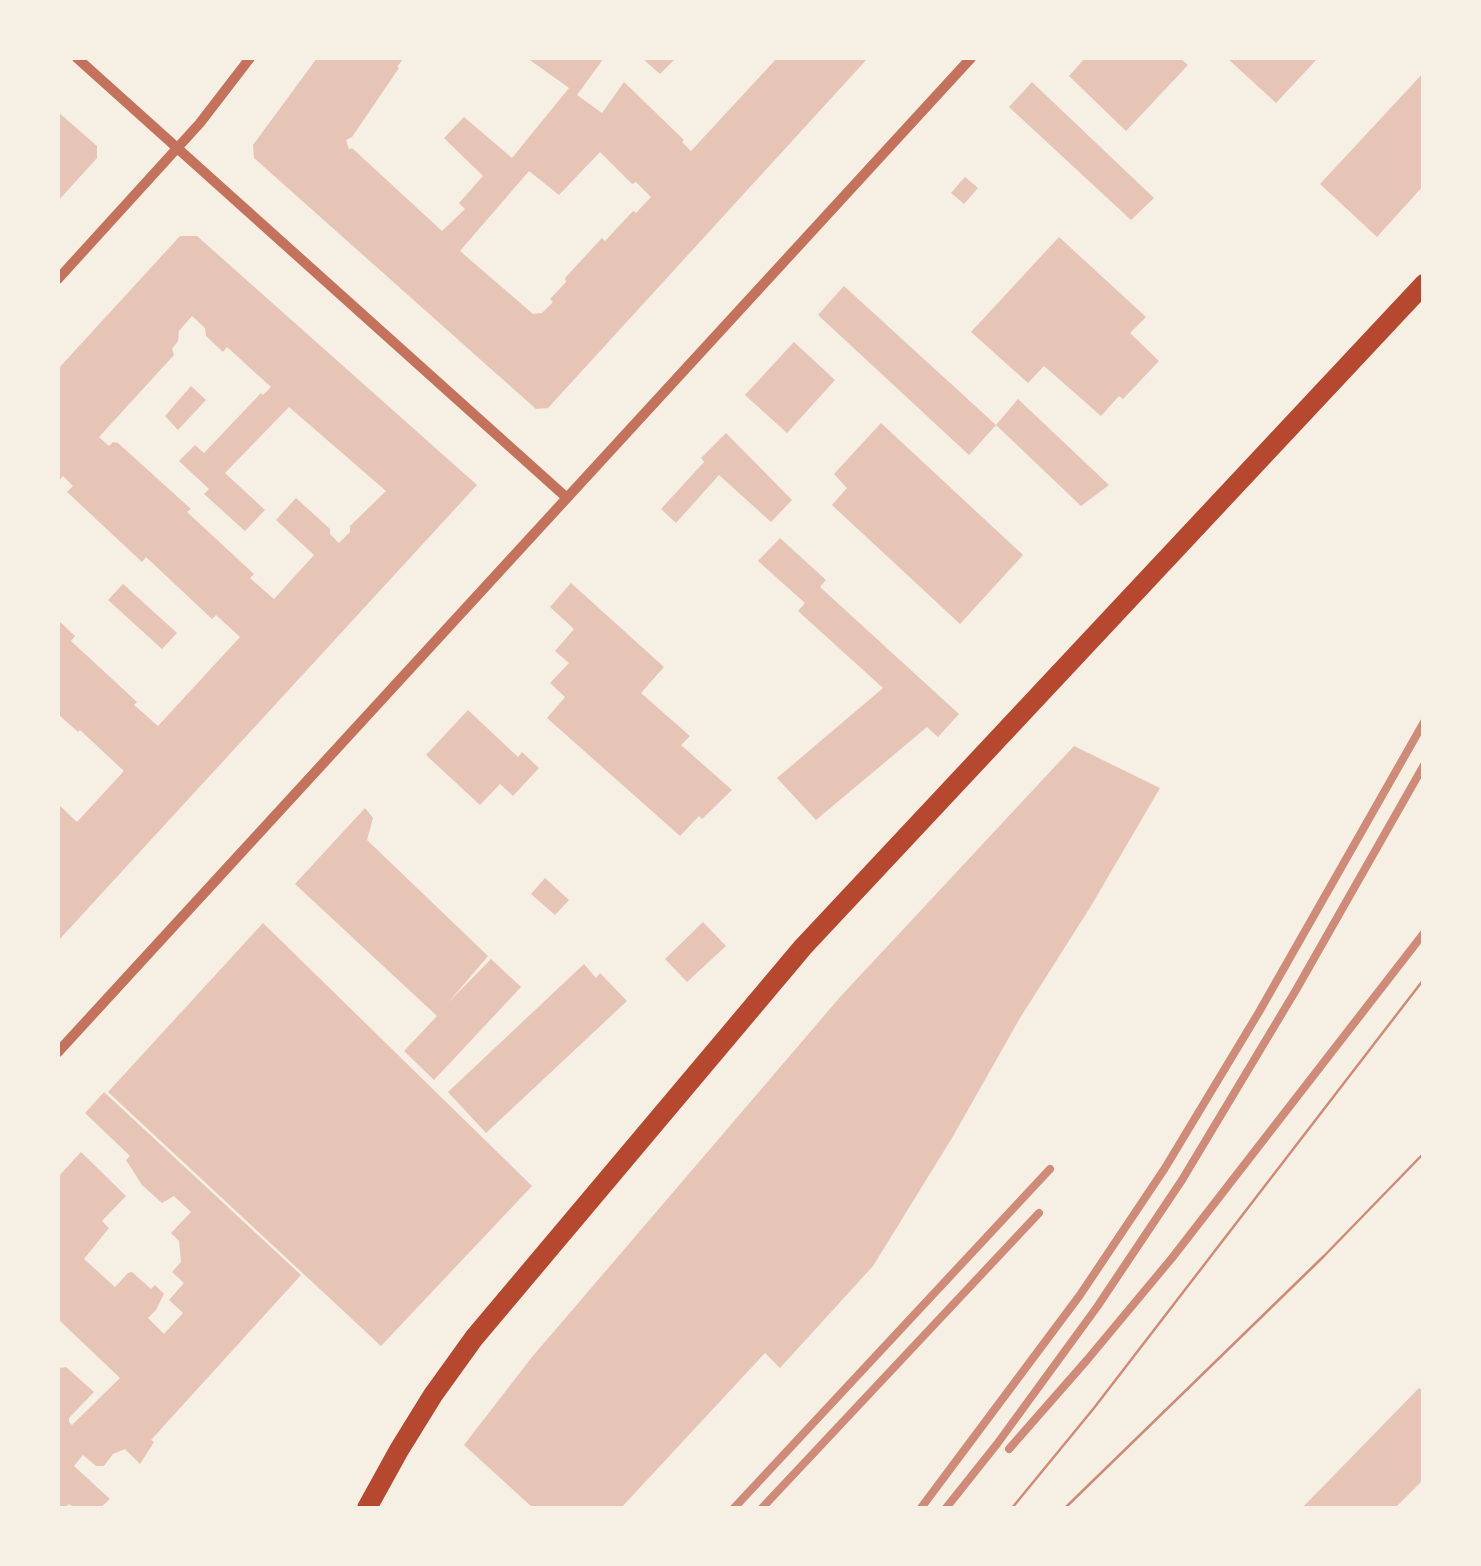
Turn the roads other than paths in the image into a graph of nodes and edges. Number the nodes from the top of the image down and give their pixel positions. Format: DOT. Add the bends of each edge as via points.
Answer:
graph roads {
  1 [pos="76,58"];
  2 [pos="250,58"];
  3 [pos="970,58"];
  4 [pos="178,148"];
  5 [pos="58,279"];
  6 [pos="1424,284"];
  7 [pos="567,498"];
  8 [pos="58,1052"];
  9 [pos="367,1508"];
  1 -- 4 [label="street"];
  2 -- 4 [label="street"];
  3 -- 7 [label="street"];
  4 -- 5 [label="street"];
  4 -- 7 [label="street"];
  6 -- 9 [label="main road" via="803,948 474,1338"];
  7 -- 8 [label="street"];
}
